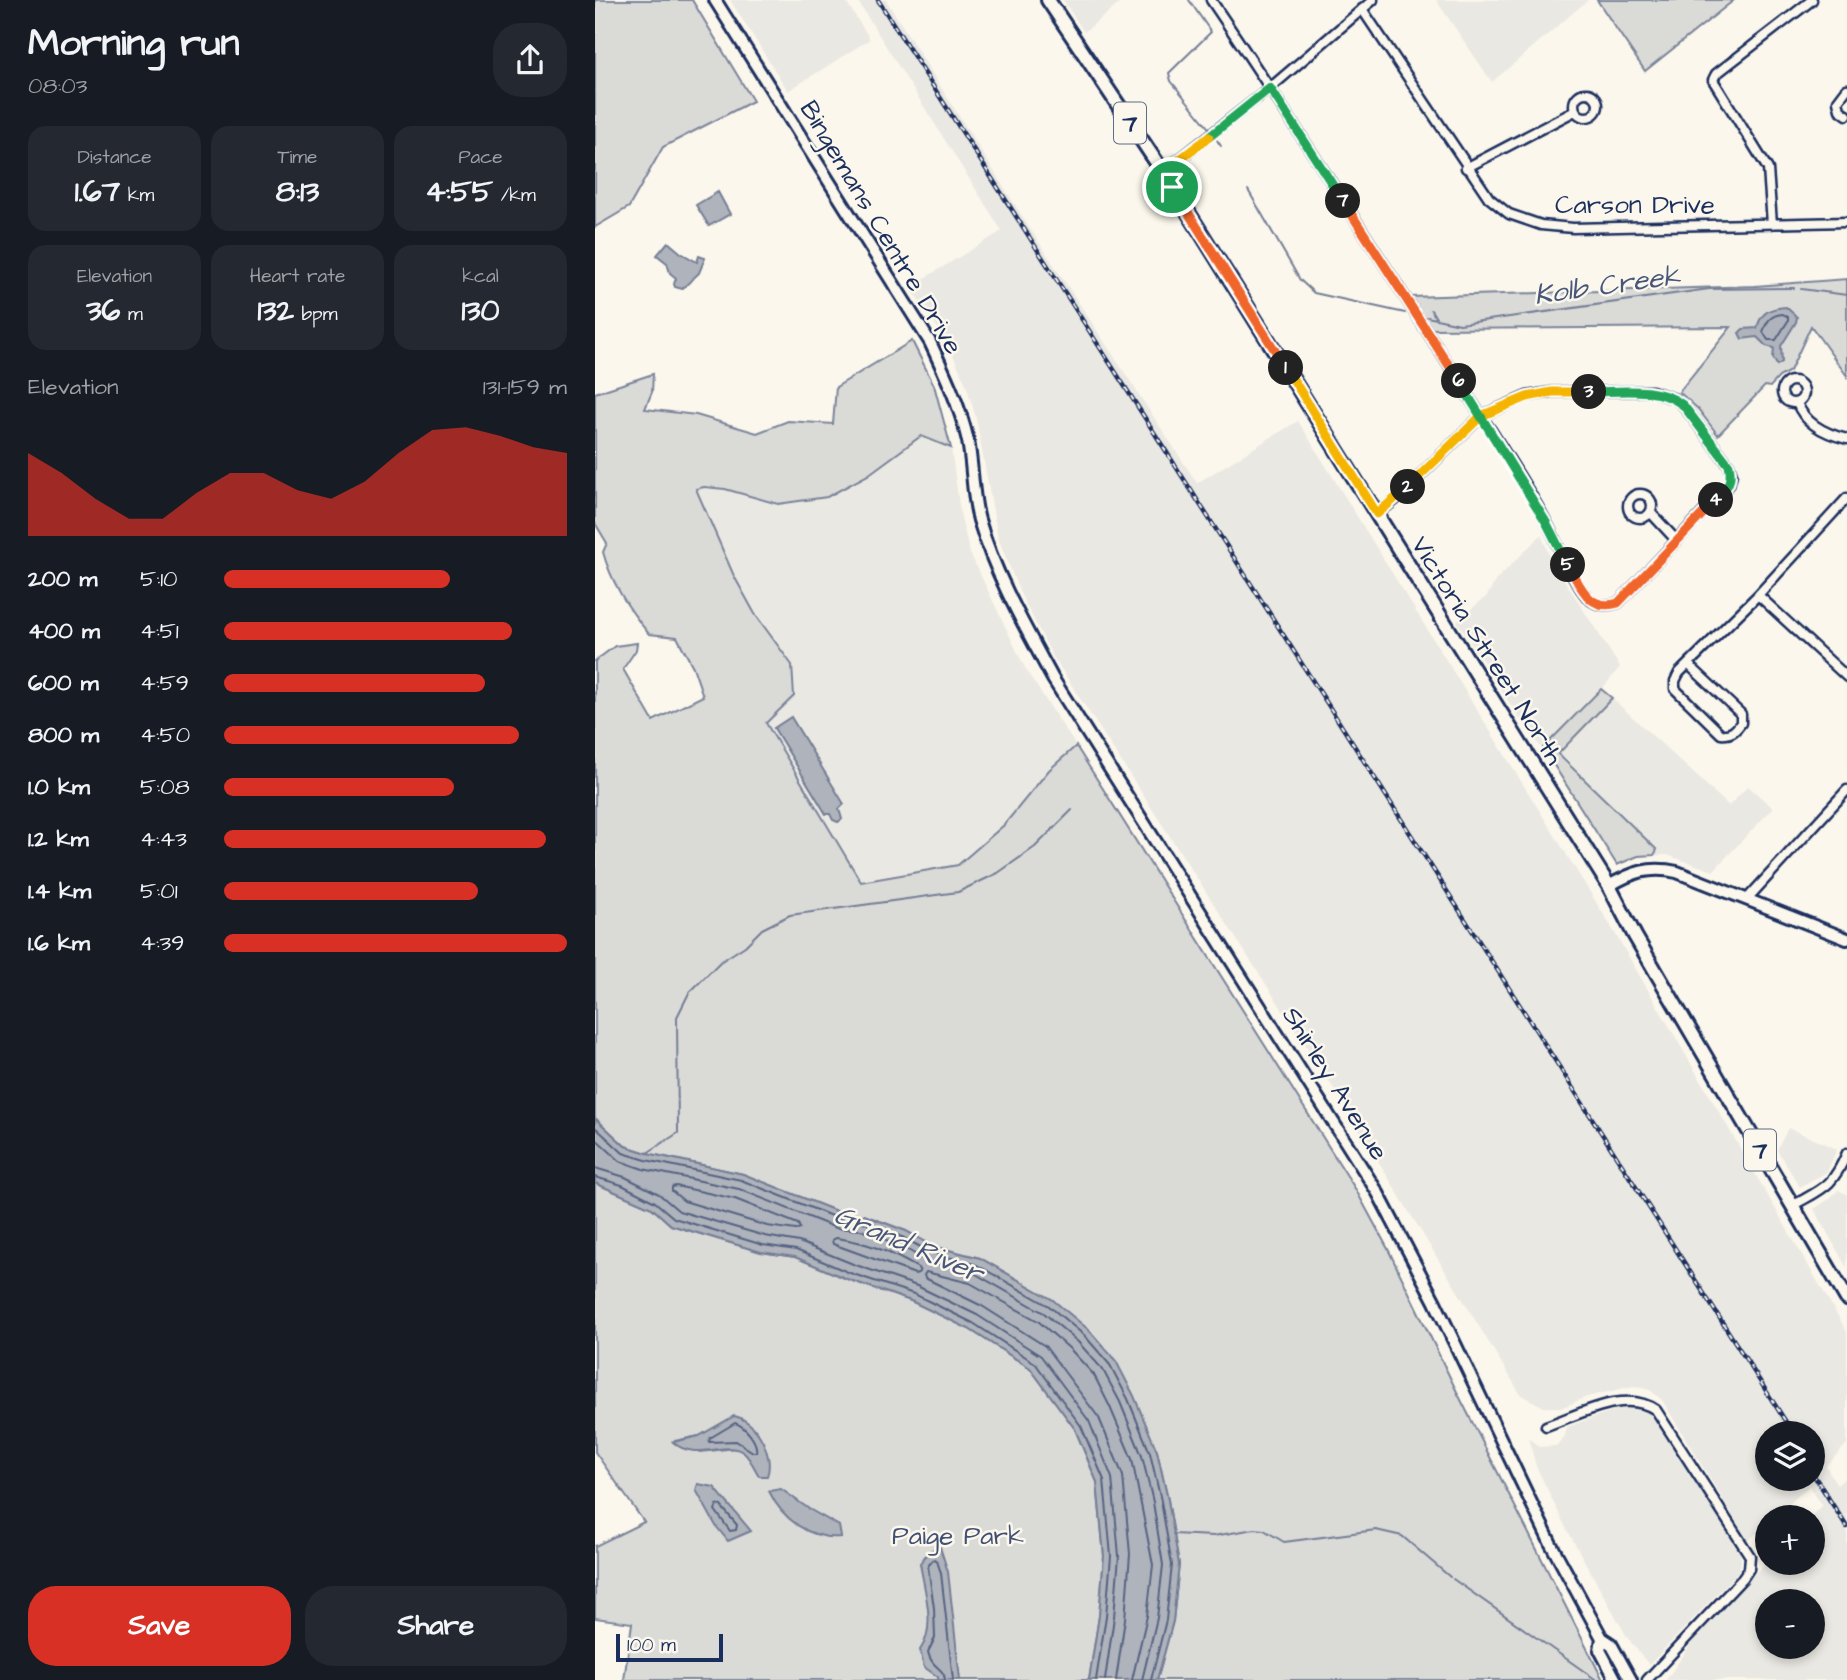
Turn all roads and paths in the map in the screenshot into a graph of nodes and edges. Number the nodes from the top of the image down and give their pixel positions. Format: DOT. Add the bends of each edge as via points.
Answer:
graph roads {
  1 [pos="715,0"];
  2 [pos="1048,0"];
  3 [pos="1210,0"];
  4 [pos="1373,0"];
  5 [pos="1812,0"];
  6 [pos="1362,9"];
  7 [pos="1270,88"];
  8 [pos="1847,89"];
  9 [pos="1575,111"];
  10 [pos="1847,115"];
  11 [pos="1466,168"];
  12 [pos="1163,172"];
  13 [pos="1847,222"];
  14 [pos="1772,224"];
  15 [pos="1797,403"];
  16 [pos="1481,416"];
  17 [pos="1847,439"];
  18 [pos="1847,498"];
  19 [pos="1651,513"];
  20 [pos="1377,514"];
  21 [pos="1677,541"];
  22 [pos="997,572"];
  23 [pos="1758,594"];
  24 [pos="1689,665"];
  25 [pos="1847,677"];
  26 [pos="1847,790"];
  27 [pos="1609,886"];
  28 [pos="1747,899"];
  29 [pos="1847,939"];
  30 [pos="1847,1153"];
  31 [pos="1792,1206"];
  32 [pos="1847,1299"];
  33 [pos="1546,1426"];
  34 [pos="1602,1638"];
  35 [pos="1616,1680"];
  36 [pos="1631,1680"];
  37 [pos="1647,1680"];
  1 -- 22 [label="main road, Bingemans Centre Drive" via="930,341 957,398 978,517"];
  2 -- 12 [label="main road, Victoria Street North / 7"];
  3 -- 7 [label="street"];
  4 -- 6 [label="street"];
  5 -- 14 [label="street" via="1713,80 1768,169"];
  6 -- 7 [label="street"];
  6 -- 11 [label="street, Carson Drive"];
  7 -- 12 [label="street"];
  7 -- 16 [label="street"];
  8 -- 10 [label="street" via="1838,101"];
  9 -- 11 [label="street"];
  11 -- 14 [label="street, Carson Drive" via="1489,198 1509,214 1541,225"];
  12 -- 20 [label="main road, Victoria Street North / 7"];
  13 -- 14 [label="street, Carson Drive"];
  15 -- 17 [label="street" via="1806,420 1817,428"];
  16 -- 20 [label="street"];
  16 -- 21 [label="street" via="1588,599 1598,605 1618,603"];
  16 -- 21 [label="street" via="1552,392 1652,391 1675,399 1732,474 1729,485"];
  18 -- 23 [label="street"];
  19 -- 21 [label="street"];
  20 -- 27 [label="main road, Victoria Street North / 7"];
  22 -- 34 [label="main road, Shirley Avenue" via="1053,679 1378,1193"];
  23 -- 24 [label="street"];
  23 -- 25 [label="street"];
  24 -- 24 [label="street" via="1679,673 1675,689 1721,734 1735,730 1741,714"];
  26 -- 28 [label="street"];
  27 -- 28 [label="main road" via="1636,871 1661,868"];
  27 -- 31 [label="main road, Victoria Street North / 7"];
  28 -- 29 [label="main road"];
  30 -- 31 [label="street" via="1830,1184"];
  31 -- 32 [label="main road, Victoria Street North / 7"];
  33 -- 37 [label="street" via="1611,1404 1645,1402 1657,1410 1750,1556 1743,1578"];
  34 -- 35 [label="main road, Shirley Avenue" via="1600,1650"];
  34 -- 36 [label="main road, Shirley Avenue" via="1611,1644"];
}
